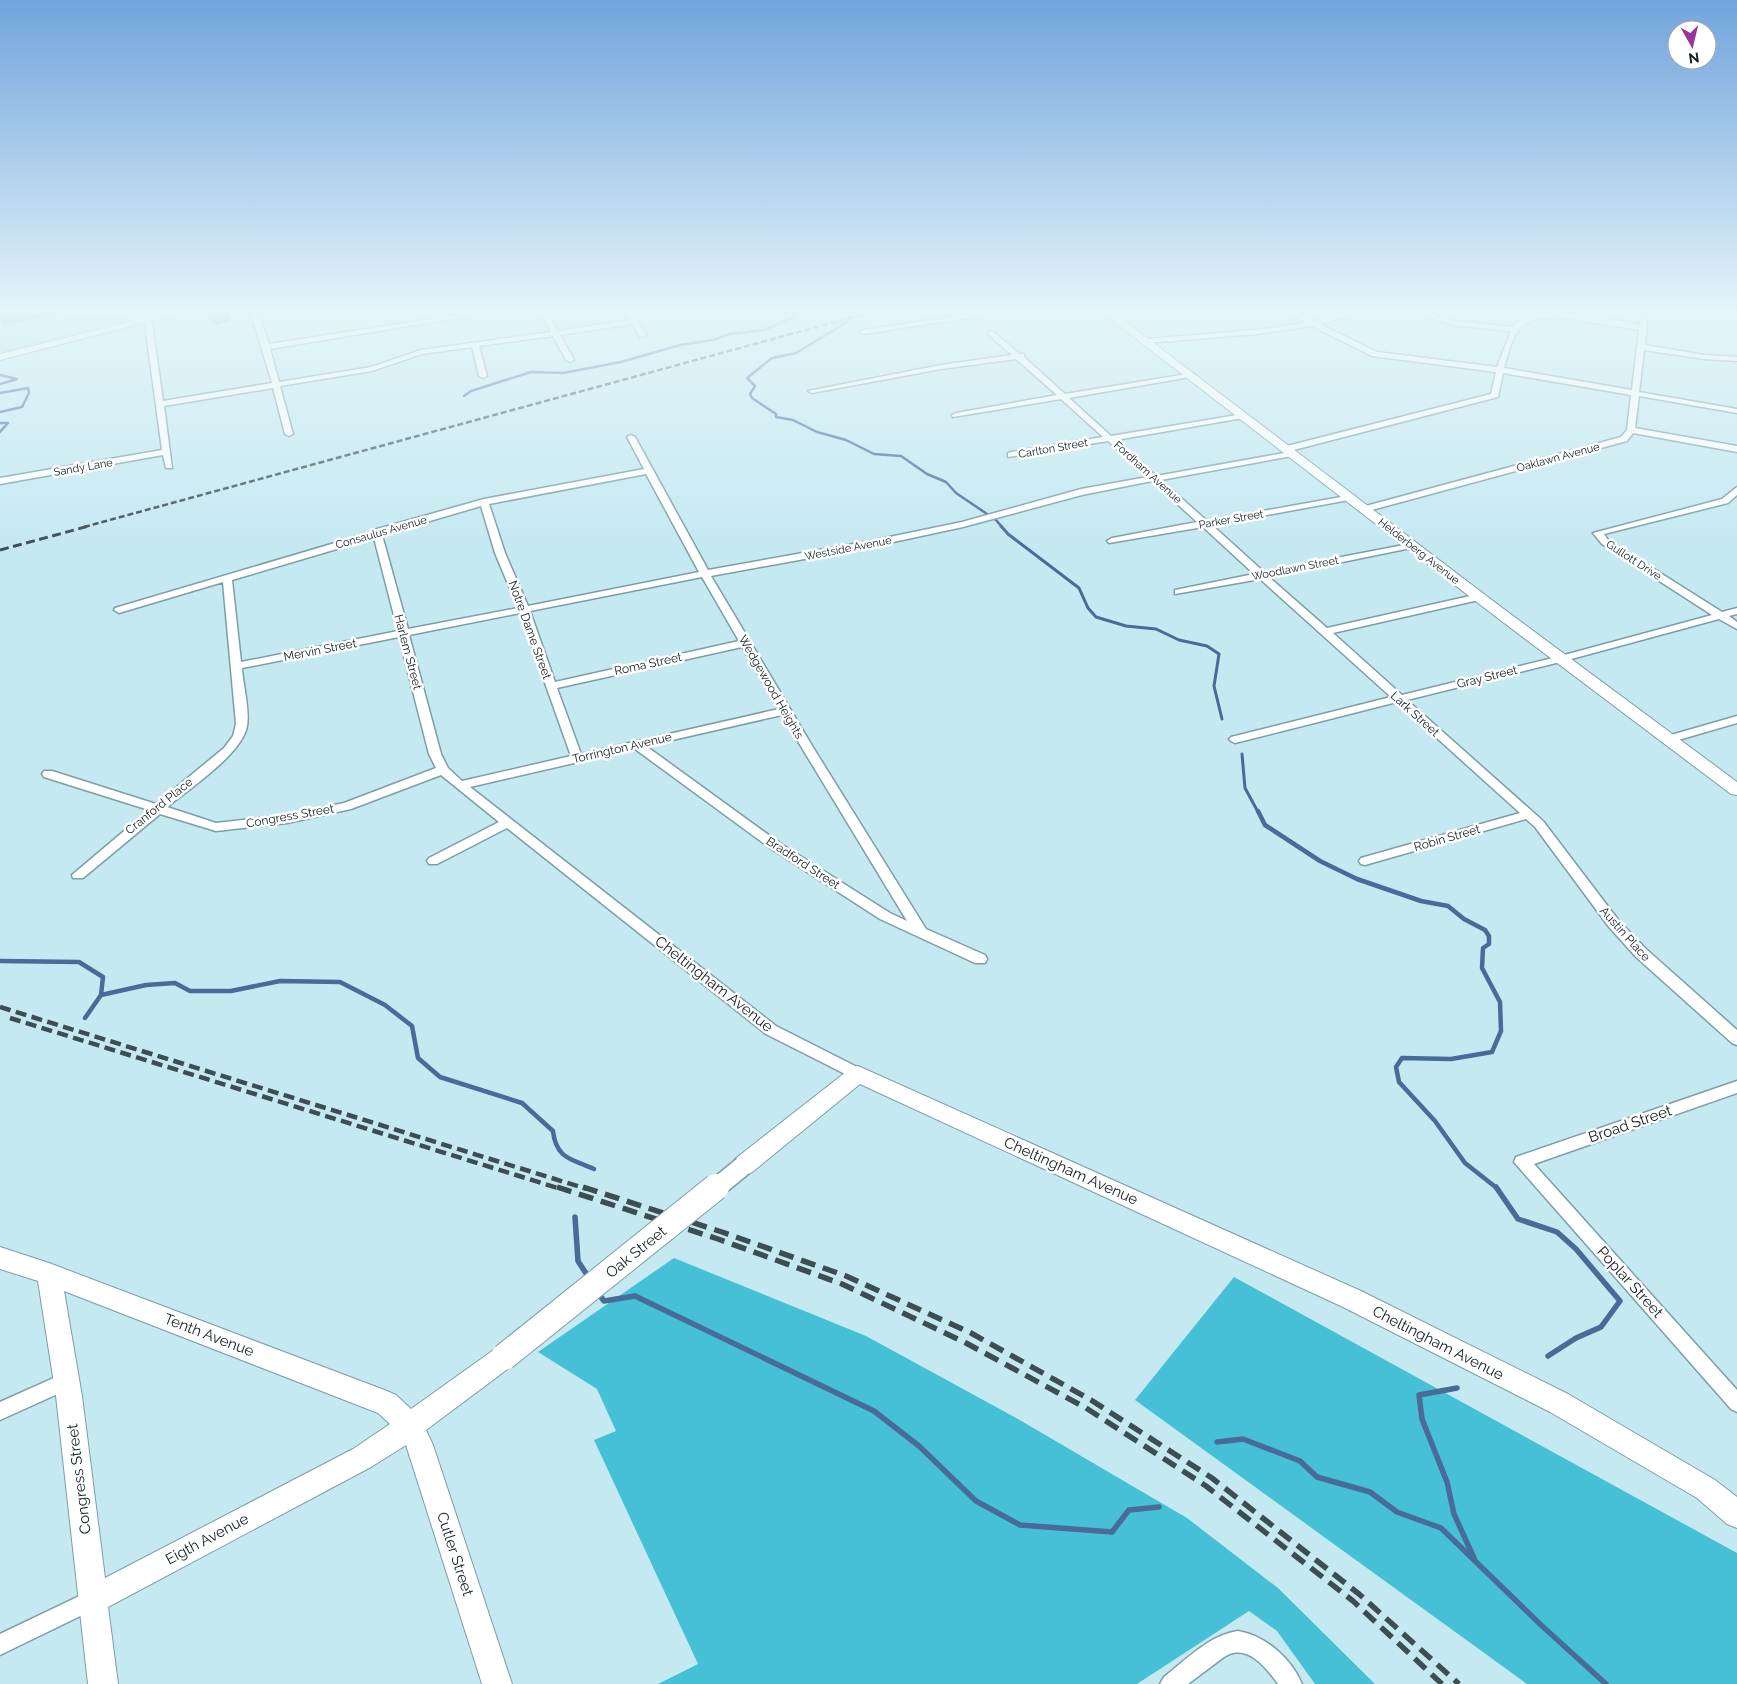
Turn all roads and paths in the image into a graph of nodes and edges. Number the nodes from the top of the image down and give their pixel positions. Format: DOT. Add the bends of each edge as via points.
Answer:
graph roads {
  1 [pos="157,389"];
  2 [pos="259,389"];
  3 [pos="277,389"];
  4 [pos="820,389"];
  5 [pos="1057,389"];
  6 [pos="1113,389"];
  7 [pos="1208,389"];
  8 [pos="1496,389"];
  9 [pos="1608,389"];
  10 [pos="1635,389"];
  11 [pos="812,390"];
  12 [pos="1634,393"];
  13 [pos="1066,397"];
  14 [pos="159,404"];
  15 [pos="1737,411"];
  16 [pos="956,415"];
  17 [pos="1243,416"];
  18 [pos="1631,430"];
  19 [pos="288,434"];
  20 [pos="631,438"];
  21 [pos="1110,438"];
  22 [pos="1737,449"];
  23 [pos="1289,451"];
  24 [pos="167,452"];
  25 [pos="1011,455"];
  26 [pos="169,466"];
  27 [pos="648,470"];
  28 [pos="1156,478"];
  29 [pos="0,481"];
  30 [pos="1737,490"];
  31 [pos="1350,497"];
  32 [pos="484,502"];
  33 [pos="1365,509"];
  34 [pos="1205,524"];
  35 [pos="377,532"];
  36 [pos="1112,541"];
  37 [pos="1411,545"];
  38 [pos="704,574"];
  39 [pos="1261,575"];
  40 [pos="227,578"];
  41 [pos="1179,592"];
  42 [pos="1479,597"];
  43 [pos="119,610"];
  44 [pos="524,610"];
  45 [pos="1737,611"];
  46 [pos="1302,613"];
  47 [pos="1721,616"];
  48 [pos="1737,626"];
  49 [pos="1324,632"];
  50 [pos="403,634"];
  51 [pos="746,643"];
  52 [pos="1560,659"];
  53 [pos="237,666"];
  54 [pos="551,686"];
  55 [pos="1398,699"];
  56 [pos="784,711"];
  57 [pos="1737,719"];
  58 [pos="1235,739"];
  59 [pos="1668,739"];
  60 [pos="637,745"];
  61 [pos="577,758"];
  62 [pos="443,770"];
  63 [pos="48,774"];
  64 [pos="460,785"];
  65 [pos="1737,790"];
  66 [pos="157,808"];
  67 [pos="1528,815"];
  68 [pos="506,823"];
  69 [pos="433,861"];
  70 [pos="1365,861"];
  71 [pos="78,874"];
  72 [pos="921,932"];
  73 [pos="980,959"];
  74 [pos="1737,1039"];
  75 [pos="858,1074"];
  76 [pos="1737,1087"];
  77 [pos="1522,1162"];
  78 [pos="5,1263"];
  79 [pos="49,1274"];
  80 [pos="67,1381"];
  81 [pos="1737,1403"];
  82 [pos="0,1411"];
  83 [pos="410,1426"];
  84 [pos="1737,1514"];
  85 [pos="94,1599"];
  86 [pos="0,1645"];
  87 [pos="104,1684"];
  88 [pos="497,1684"];
  89 [pos="1171,1684"];
  90 [pos="1291,1684"];
  1 -- 14 [label="street"];
  2 -- 14 [label="street"];
  3 -- 19 [label="street"];
  4 -- 11 [label="street"];
  5 -- 13 [label="street, Fordham Avenue"];
  6 -- 13 [label="street"];
  7 -- 17 [label="street, Helderberg Avenue"];
  8 -- 23 [label="street, Westside Avenue" via="1495,395"];
  9 -- 12 [label="street"];
  10 -- 12 [label="street"];
  12 -- 15 [label="street"];
  12 -- 18 [label="street"];
  13 -- 16 [label="street"];
  13 -- 21 [label="street, Fordham Avenue"];
  14 -- 24 [label="street"];
  17 -- 21 [label="street, Carlton Street"];
  17 -- 23 [label="street, Helderberg Avenue"];
  18 -- 22 [label="street"];
  18 -- 33 [label="street, Oaklawn Avenue" via="1624,438 1603,446"];
  20 -- 27 [label="street, Wedgewood Heights"];
  21 -- 25 [label="street, Carlton Street"];
  21 -- 28 [label="street, Fordham Avenue"];
  23 -- 28 [label="street, Westside Avenue"];
  23 -- 31 [label="street, Helderberg Avenue"];
  24 -- 26 [label="street"];
  24 -- 29 [label="street, Sandy Lane"];
  27 -- 32 [label="street, Consaulus Avenue"];
  27 -- 38 [label="street, Wedgewood Heights"];
  28 -- 34 [label="street, Fordham Avenue"];
  28 -- 38 [label="street, Westside Avenue" via="1081,492 870,544"];
  30 -- 47 [label="street, Gullott Drive" via="1725,500 1598,533 1605,542"];
  31 -- 33 [label="street, Helderberg Avenue"];
  31 -- 34 [label="street, Parker Street"];
  32 -- 35 [label="street, Consaulus Avenue"];
  32 -- 44 [label="street, Notre Dame Street" via="500,553"];
  33 -- 37 [label="street, Helderberg Avenue"];
  34 -- 36 [label="street, Parker Street"];
  34 -- 39 [label="street, Fordham Avenue"];
  35 -- 40 [label="street, Consaulus Avenue"];
  35 -- 50 [label="street, Harlem Street"];
  37 -- 39 [label="street, Woodlawn Street"];
  37 -- 42 [label="street, Helderberg Avenue"];
  38 -- 44 [label="street, Westside Avenue"];
  38 -- 51 [label="street, Wedgewood Heights"];
  39 -- 41 [label="street, Woodlawn Street"];
  39 -- 46 [label="street, Fordham Avenue"];
  40 -- 43 [label="street, Consaulus Avenue"];
  40 -- 53 [label="street"];
  42 -- 49 [label="street"];
  42 -- 52 [label="street, Helderberg Avenue"];
  44 -- 50 [label="street, Westside Avenue"];
  44 -- 54 [label="street, Notre Dame Street"];
  45 -- 47 [label="street, Gray Street"];
  46 -- 49 [label="street, Lark Street"];
  47 -- 48 [label="street"];
  47 -- 52 [label="street, Gray Street"];
  49 -- 55 [label="street, Lark Street"];
  50 -- 53 [label="street, Mervin Street"];
  50 -- 62 [label="street, Harlem Street" via="435,754"];
  51 -- 54 [label="street, Roma Street"];
  51 -- 56 [label="street, Wedgewood Heights"];
  52 -- 55 [label="street, Gray Street"];
  52 -- 59 [label="street, Helderberg Avenue"];
  53 -- 66 [label="street, Cranford Place" via="242,724 239,736 228,751"];
  54 -- 61 [label="street, Notre Dame Street"];
  55 -- 58 [label="street, Gray Street"];
  55 -- 67 [label="street, Lark Street"];
  56 -- 60 [label="street, Torrington Avenue"];
  56 -- 72 [label="street, Wedgewood Heights"];
  57 -- 59 [label="street"];
  59 -- 65 [label="street, Helderberg Avenue"];
  60 -- 61 [label="street, Torrington Avenue"];
  60 -- 72 [label="street, Bradford Street" via="777,847 885,916"];
  61 -- 64 [label="street, Torrington Avenue"];
  62 -- 64 [label="street, Cheltingham Avenue"];
  62 -- 66 [label="street, Congress Street" via="347,806 287,819 216,827"];
  63 -- 66 [label="street"];
  64 -- 68 [label="street, Cheltingham Avenue"];
  66 -- 71 [label="street, Cranford Place"];
  67 -- 70 [label="street, Robin Street"];
  67 -- 74 [label="street, Austin Place" via="1539,824 1614,924 1641,954"];
  68 -- 69 [label="street"];
  68 -- 75 [label="street, Cheltingham Avenue" via="772,1030"];
  72 -- 73 [label="street, Bradford Street"];
  75 -- 83 [label="street, Oak Street, bridge" via="504,1357"];
  75 -- 84 [label="street, Cheltingham Avenue" via="1352,1299 1559,1403 1706,1489"];
  76 -- 77 [label="street, Broad Street"];
  77 -- 81 [label="street, Poplar Street"];
  78 -- 79 [label="street, Tenth Avenue"];
  79 -- 80 [label="street, Congress Street"];
  79 -- 83 [label="street, Tenth Avenue" via="388,1404"];
  80 -- 82 [label="street"];
  80 -- 85 [label="street, Congress Street"];
  83 -- 85 [label="street, Eigth Avenue" via="362,1458"];
  83 -- 88 [label="street, Cutler Street" via="420,1445"];
  85 -- 86 [label="street, Eigth Avenue"];
  85 -- 87 [label="street, Congress Street"];
  89 -- 90 [label="street" via="1228,1643 1251,1644 1276,1662"];
}
